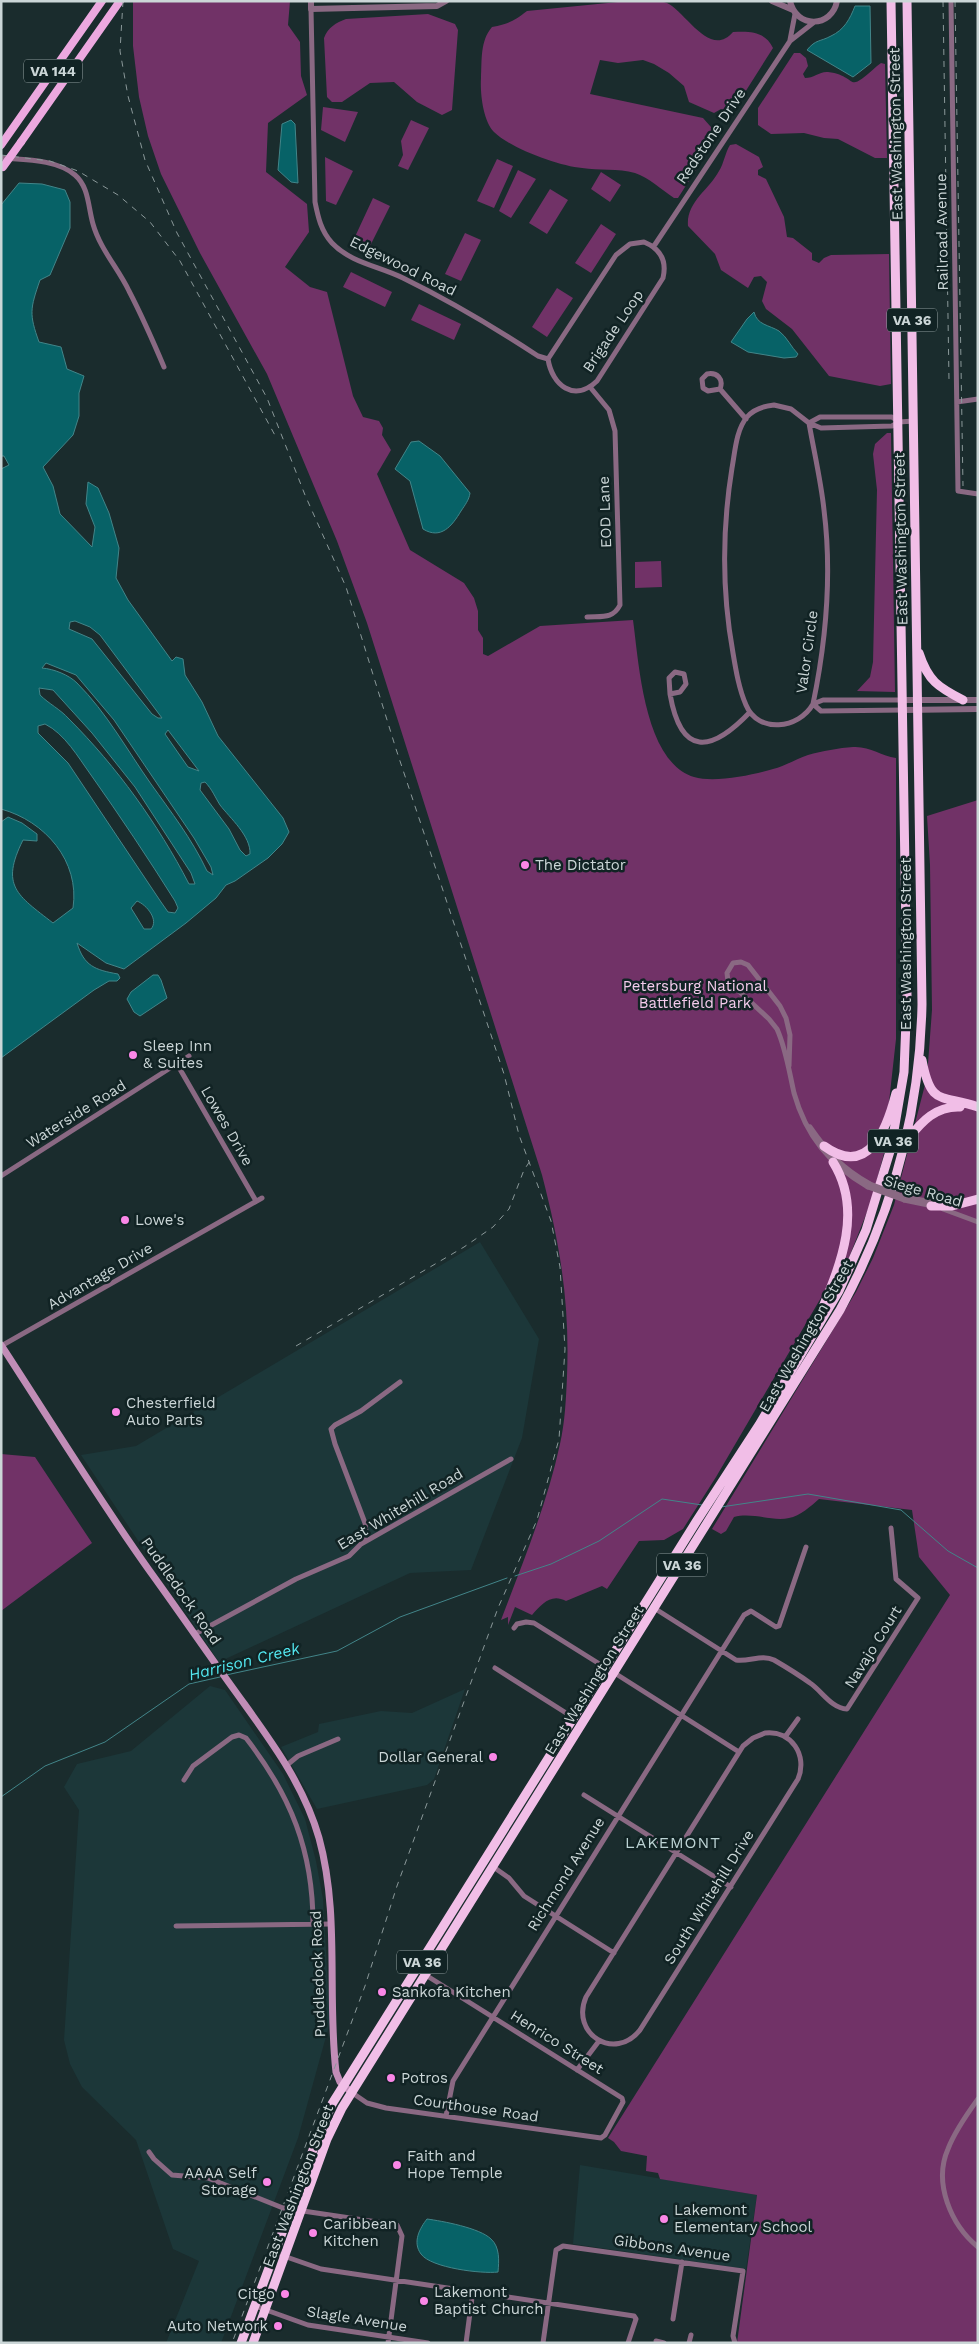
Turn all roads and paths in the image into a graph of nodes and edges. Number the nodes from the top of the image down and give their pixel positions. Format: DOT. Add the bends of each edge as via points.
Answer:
graph roads {
  1 [pos="102,1"];
  2 [pos="120,1"];
  3 [pos="446,1"];
  4 [pos="772,1"];
  5 [pos="790,1"];
  6 [pos="837,1"];
  7 [pos="892,1"];
  8 [pos="907,1"];
  9 [pos="951,1"];
  10 [pos="311,5"];
  11 [pos="794,12"];
  12 [pos="814,22"];
  13 [pos="790,41"];
  14 [pos="3,143"];
  15 [pos="1,158"];
  16 [pos="2,169"];
  17 [pos="654,246"];
  18 [pos="548,359"];
  19 [pos="164,367"];
  20 [pos="590,387"];
  21 [pos="720,389"];
  22 [pos="978,399"];
  23 [pos="957,402"];
  24 [pos="746,419"];
  25 [pos="914,421"];
  26 [pos="899,422"];
  27 [pos="809,423"];
  28 [pos="978,494"];
  29 [pos="588,617"];
  30 [pos="916,640"];
  31 [pos="670,694"];
  32 [pos="903,700"];
  33 [pos="963,700"];
  34 [pos="978,700"];
  35 [pos="813,704"];
  36 [pos="916,705"];
  37 [pos="978,709"];
  38 [pos="903,710"];
  39 [pos="750,712"];
  40 [pos="784,1013"];
  41 [pos="772,1022"];
  42 [pos="920,1048"];
  43 [pos="189,1056"];
  44 [pos="904,1061"];
  45 [pos="177,1064"];
  46 [pos="789,1066"];
  47 [pos="978,1107"];
  48 [pos="978,1112"];
  49 [pos="804,1118"];
  50 [pos="906,1141"];
  51 [pos="824,1146"];
  52 [pos="833,1162"];
  53 [pos="1,1176"];
  54 [pos="869,1186"];
  55 [pos="978,1194"];
  56 [pos="262,1198"];
  57 [pos="978,1199"];
  58 [pos="256,1201"];
  59 [pos="932,1204"];
  60 [pos="978,1222"];
  61 [pos="808,1345"];
  62 [pos="2,1346"];
  63 [pos="400,1382"];
  64 [pos="511,1459"];
  65 [pos="892,1528"];
  66 [pos="361,1544"];
  67 [pos="806,1547"];
  68 [pos="646,1604"];
  69 [pos="655,1609"];
  70 [pos="514,1628"];
  71 [pos="195,1634"];
  72 [pos="721,1651"];
  73 [pos="495,1668"];
  74 [pos="606,1668"];
  75 [pos="615,1674"];
  76 [pos="681,1715"];
  77 [pos="574,1718"];
  78 [pos="798,1719"];
  79 [pos="583,1724"];
  80 [pos="785,1737"];
  81 [pos="338,1739"];
  82 [pos="739,1752"];
  83 [pos="287,1765"];
  84 [pos="184,1780"];
  85 [pos="584,1795"];
  86 [pos="617,1816"];
  87 [pos="677,1853"];
  88 [pos="486,1861"];
  89 [pos="494,1867"];
  90 [pos="731,1887"];
  91 [pos="555,1916"];
  92 [pos="313,1924"];
  93 [pos="330,1924"];
  94 [pos="176,1926"];
  95 [pos="614,1953"];
  96 [pos="418,1969"];
  97 [pos="426,1975"];
  98 [pos="492,2016"];
  99 [pos="599,2041"];
  100 [pos="577,2070"];
  101 [pos="344,2086"];
  102 [pos="351,2092"];
  103 [pos="978,2098"];
  104 [pos="446,2116"];
  105 [pos="601,2138"];
  106 [pos="149,2152"];
  107 [pos="291,2209"];
  108 [pos="301,2210"];
  109 [pos="978,2247"];
  110 [pos="275,2253"];
  111 [pos="284,2257"];
  112 [pos="682,2262"];
  113 [pos="397,2280"];
  114 [pos="473,2290"];
  115 [pos="549,2302"];
  116 [pos="255,2306"];
  117 [pos="265,2310"];
  118 [pos="673,2319"];
  119 [pos="691,2335"];
  120 [pos="389,2340"];
  121 [pos="656,2341"];
  122 [pos="241,2343"];
  123 [pos="253,2343"];
  124 [pos="428,2343"];
  125 [pos="466,2343"];
  126 [pos="543,2343"];
  127 [pos="628,2343"];
  128 [pos="664,2343"];
  129 [pos="689,2343"];
  130 [pos="735,2343"];
  1 -- 14 [label="main road, VA 144"];
  2 -- 16 [label="main road, VA 144, bridge"];
  3 -- 10 [label="street" via="437,6"];
  4 -- 11 [label="street"];
  5 -- 11 [label="street"];
  6 -- 12 [label="street" via="829,17"];
  7 -- 26 [label="highway, East Washington Street / VA 36"];
  8 -- 25 [label="highway, East Washington Street / VA 36"];
  9 -- 23 [label="street, Railroad Avenue"];
  10 -- 18 [label="street, Edgewood Road" via="315,202 323,230 332,243 354,259 400,277 459,307"];
  11 -- 12 [label="street"];
  11 -- 13 [label="street, Redstone Drive"];
  12 -- 13 [label="street, Redstone Drive"];
  13 -- 17 [label="street, Redstone Drive"];
  15 -- 19 [label="street" via="59,166 79,179 85,190 94,229 128,289"];
  17 -- 18 [label="street" via="644,242 630,244 616,255"];
  17 -- 20 [label="street, Brigade Loop" via="664,261 663,278"];
  18 -- 20 [label="street, Brigade Loop" via="551,373 563,387 571,390"];
  20 -- 29 [label="street, EOD Lane" via="606,405 614,423 620,605 610,616"];
  21 -- 24 [label="street"];
  22 -- 23 [label="street"];
  23 -- 28 [label="street, Railroad Avenue" via="958,491"];
  24 -- 27 [label="street" via="761,408 774,405 791,410"];
  24 -- 39 [label="street" via="739,432 729,489 724,566 730,637 742,695"];
  25 -- 26 [label="street"];
  25 -- 30 [label="highway, East Washington Street / VA 36"];
  26 -- 27 [label="street" via="892,426 830,428 817,428"];
  26 -- 27 [label="street" via="892,417 820,417"];
  26 -- 32 [label="highway, East Washington Street / VA 36"];
  27 -- 35 [label="street, Valor Circle" via="824,510 828,565 825,620"];
  30 -- 33 [label="highway" via="932,680"];
  30 -- 36 [label="highway, East Washington Street / VA 36"];
  31 -- 31 [label="street" via="670,675 681,672 686,678 685,687"];
  31 -- 39 [label="street" via="680,728 698,742 719,738"];
  32 -- 35 [label="street" via="823,700"];
  32 -- 36 [label="street"];
  32 -- 38 [label="highway, East Washington Street / VA 36"];
  33 -- 34 [label="street"];
  33 -- 36 [label="street"];
  35 -- 38 [label="street" via="821,712"];
  35 -- 39 [label="street, Valor Circle" via="799,719 776,726 760,721"];
  36 -- 37 [label="street"];
  36 -- 38 [label="street"];
  36 -- 42 [label="highway, East Washington Street / VA 36" via="922,1004"];
  38 -- 44 [label="highway, East Washington Street / VA 36" via="907,995"];
  40 -- 41 [label="street" via="781,1021"];
  40 -- 41 [label="street, Siege Road" via="749,966 733,963 727,973 728,981"];
  40 -- 46 [label="street, Siege Road" via="790,1035"];
  41 -- 46 [label="street, Siege Road" via="780,1035"];
  42 -- 47 [label="highway" via="925,1075 933,1091 945,1100"];
  42 -- 50 [label="highway, East Washington Street / VA 36"];
  43 -- 45 [label="street, Waterside Road"];
  44 -- 51 [label="highway" via="889,1119 876,1145 852,1156 834,1153"];
  44 -- 61 [label="highway, East Washington Street / VA 36" via="891,1148 872,1212 847,1274"];
  45 -- 53 [label="street, Waterside Road"];
  45 -- 58 [label="street, Lowes Drive"];
  46 -- 49 [label="street, Siege Road" via="796,1101"];
  48 -- 50 [label="highway" via="956,1107 936,1112 922,1122"];
  49 -- 51 [label="street, Siege Road"];
  49 -- 52 [label="street, Siege Road" via="814,1140"];
  50 -- 69 [label="highway, East Washington Street / VA 36" via="886,1211 857,1280"];
  51 -- 54 [label="street, Siege Road" via="846,1169"];
  52 -- 54 [label="street, Siege Road"];
  52 -- 61 [label="highway" via="846,1192 847,1231 836,1276"];
  54 -- 59 [label="street, Siege Road, bridge" via="904,1199"];
  55 -- 59 [label="highway" via="956,1202"];
  56 -- 58 [label="street, Advantage Drive"];
  57 -- 59 [label="highway" via="952,1206"];
  58 -- 62 [label="street, Advantage Drive"];
  59 -- 60 [label="street, Siege Road"];
  61 -- 68 [label="highway, East Washington Street / VA 36"];
  62 -- 71 [label="main road, Puddledock Road" via="126,1537"];
  63 -- 66 [label="street" via="331,1429 366,1523"];
  64 -- 66 [label="street, East Whitehill Road"];
  65 -- 72 [label="street, Navajo Court" via="896,1579 918,1598 849,1708 843,1709 825,1698 810,1683 773,1660 742,1661"];
  66 -- 71 [label="street, East Whitehill Road" via="348,1556 305,1575"];
  67 -- 72 [label="street, Richmond Avenue" via="779,1626 748,1611"];
  68 -- 69 [label="street"];
  68 -- 74 [label="highway, East Washington Street / VA 36"];
  69 -- 72 [label="street"];
  69 -- 75 [label="highway, East Washington Street / VA 36"];
  70 -- 74 [label="street" via="522,1622 534,1623"];
  71 -- 83 [label="main road, Puddledock Road"];
  72 -- 76 [label="street, Richmond Avenue"];
  73 -- 77 [label="street"];
  74 -- 75 [label="street"];
  74 -- 77 [label="highway, East Washington Street / VA 36"];
  75 -- 76 [label="street"];
  75 -- 79 [label="highway, East Washington Street / VA 36"];
  76 -- 82 [label="street"];
  76 -- 86 [label="street, Richmond Avenue"];
  77 -- 79 [label="street"];
  77 -- 88 [label="highway, East Washington Street / VA 36"];
  78 -- 80 [label="street"];
  79 -- 89 [label="highway, East Washington Street / VA 36"];
  80 -- 82 [label="street" via="774,1733 759,1735 748,1741"];
  80 -- 90 [label="street, South Whitehill Drive" via="795,1745 800,1756 800,1773"];
  81 -- 83 [label="street" via="298,1756"];
  82 -- 87 [label="street"];
  83 -- 93 [label="main road, Puddledock Road" via="306,1801 318,1836 326,1870"];
  84 -- 92 [label="street" via="193,1766 232,1737 246,1738 280,1788 296,1822 312,1882"];
  85 -- 86 [label="street"];
  86 -- 87 [label="street"];
  86 -- 91 [label="street, Richmond Avenue"];
  87 -- 90 [label="street"];
  87 -- 95 [label="street"];
  88 -- 89 [label="street"];
  88 -- 96 [label="highway, East Washington Street / VA 36"];
  89 -- 91 [label="street" via="509,1878 524,1896"];
  89 -- 97 [label="highway, East Washington Street / VA 36"];
  90 -- 99 [label="street, South Whitehill Drive" via="637,2034 622,2043"];
  91 -- 95 [label="street"];
  91 -- 98 [label="street, Richmond Avenue"];
  92 -- 93 [label="street"];
  92 -- 94 [label="street"];
  93 -- 101 [label="main road, Puddledock Road" via="335,2064 337,2077"];
  95 -- 99 [label="street" via="586,1996 583,2008 585,2026"];
  96 -- 97 [label="street, Henrico Street"];
  96 -- 101 [label="highway, East Washington Street / VA 36"];
  97 -- 98 [label="street, Henrico Street"];
  97 -- 102 [label="highway, East Washington Street / VA 36"];
  98 -- 100 [label="street, Henrico Street"];
  98 -- 104 [label="street, Richmond Avenue" via="453,2081"];
  99 -- 100 [label="street"];
  100 -- 105 [label="street, Henrico Street" via="623,2099"];
  101 -- 102 [label="main road, Puddledock Road"];
  101 -- 107 [label="highway, East Washington Street / VA 36" via="325,2119"];
  102 -- 104 [label="street, Courthouse Road" via="373,2105"];
  102 -- 108 [label="highway, East Washington Street / VA 36" via="327,2139"];
  103 -- 109 [label="street" via="948,2149 944,2180 952,2218 961,2232"];
  104 -- 105 [label="street, Courthouse Road"];
  106 -- 107 [label="street" via="172,2175 208,2178"];
  107 -- 108 [label="street"];
  107 -- 110 [label="highway, East Washington Street / VA 36"];
  108 -- 111 [label="highway, East Washington Street / VA 36"];
  108 -- 113 [label="street" via="394,2224 401,2232"];
  110 -- 111 [label="street"];
  110 -- 116 [label="highway, East Washington Street / VA 36"];
  111 -- 113 [label="street" via="321,2268"];
  111 -- 117 [label="highway, East Washington Street / VA 36"];
  112 -- 115 [label="street, Gibbons Avenue" via="563,2246 555,2254"];
  112 -- 118 [label="street"];
  112 -- 130 [label="street, Gibbons Avenue" via="743,2271 733,2336"];
  113 -- 114 [label="street"];
  113 -- 120 [label="street"];
  114 -- 115 [label="street"];
  114 -- 125 [label="street"];
  115 -- 126 [label="street"];
  115 -- 127 [label="street" via="634,2316 636,2319"];
  116 -- 117 [label="street, Slagle Avenue"];
  116 -- 122 [label="highway, East Washington Street / VA 36"];
  117 -- 120 [label="street, Slagle Avenue" via="308,2325"];
  117 -- 123 [label="highway, East Washington Street / VA 36"];
  119 -- 129 [label="street"];
  120 -- 124 [label="street, Slagle Avenue"];
  121 -- 128 [label="street"];
}
